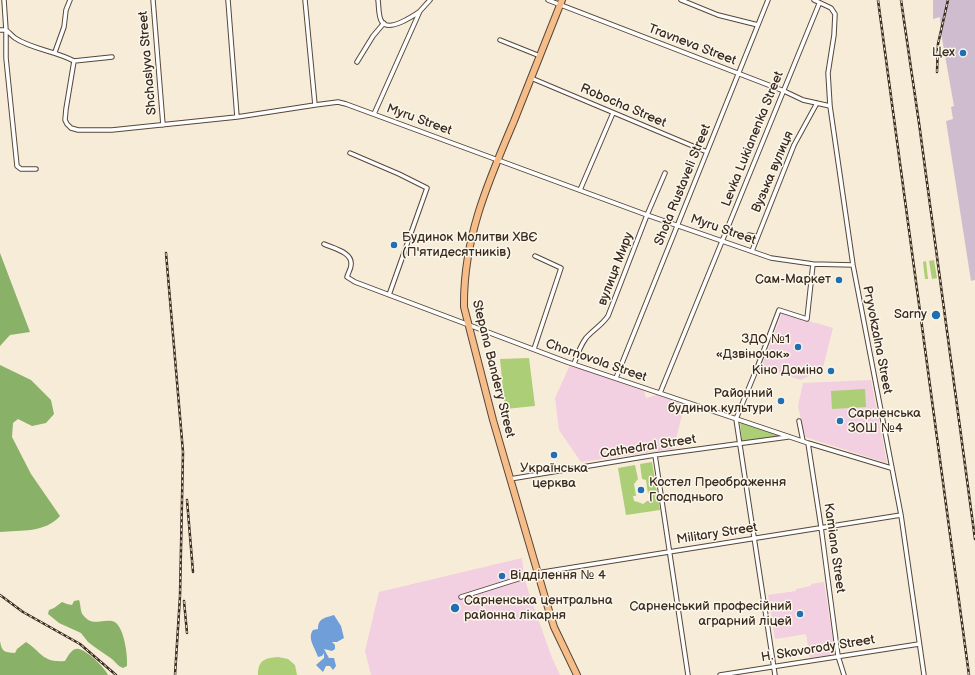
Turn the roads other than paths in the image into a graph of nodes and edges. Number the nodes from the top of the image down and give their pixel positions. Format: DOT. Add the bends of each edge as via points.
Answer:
graph roads {
  1 [pos="4,0"];
  2 [pos="70,0"];
  3 [pos="152,0"];
  4 [pos="228,0"];
  5 [pos="305,0"];
  6 [pos="378,0"];
  7 [pos="430,0"];
  8 [pos="548,0"];
  9 [pos="681,0"];
  10 [pos="768,0"];
  11 [pos="814,0"];
  12 [pos="561,2"];
  13 [pos="819,4"];
  14 [pos="420,11"];
  15 [pos="410,18"];
  16 [pos="384,24"];
  17 [pos="414,25"];
  18 [pos="758,25"];
  19 [pos="0,30"];
  20 [pos="6,30"];
  21 [pos="500,40"];
  22 [pos="55,52"];
  23 [pos="540,56"];
  24 [pos="112,57"];
  25 [pos="74,61"];
  26 [pos="357,62"];
  27 [pos="739,74"];
  28 [pos="531,78"];
  29 [pos="784,91"];
  30 [pos="818,103"];
  31 [pos="314,105"];
  32 [pos="830,106"];
  33 [pos="613,113"];
  34 [pos="374,114"];
  35 [pos="237,116"];
  36 [pos="163,125"];
  37 [pos="707,152"];
  38 [pos="350,153"];
  39 [pos="498,160"];
  40 [pos="36,170"];
  41 [pos="665,173"];
  42 [pos="580,190"];
  43 [pos="647,215"];
  44 [pos="678,225"];
  45 [pos="749,235"];
  46 [pos="757,237"];
  47 [pos="722,241"];
  48 [pos="324,244"];
  49 [pos="752,251"];
  50 [pos="535,256"];
  51 [pos="813,264"];
  52 [pos="852,265"];
  53 [pos="389,295"];
  54 [pos="771,307"];
  55 [pos="779,310"];
  56 [pos="468,324"];
  57 [pos="534,349"];
  58 [pos="574,364"];
  59 [pos="616,378"];
  60 [pos="660,393"];
  61 [pos="736,419"];
  62 [pos="799,421"];
  63 [pos="789,437"];
  64 [pos="803,441"];
  65 [pos="808,443"];
  66 [pos="739,444"];
  67 [pos="655,455"];
  68 [pos="891,468"];
  69 [pos="510,479"];
  70 [pos="900,514"];
  71 [pos="821,527"];
  72 [pos="754,538"];
  73 [pos="670,551"];
  74 [pos="538,573"];
  75 [pos="461,596"];
  76 [pos="919,644"];
  77 [pos="838,656"];
  78 [pos="774,666"];
  79 [pos="577,675"];
  80 [pos="688,675"];
  81 [pos="720,675"];
  82 [pos="775,675"];
  83 [pos="844,675"];
  84 [pos="924,675"];
  1 -- 20 [label="street"];
  2 -- 22 [label="street"];
  3 -- 36 [label="street, Shchaslyva Street"];
  4 -- 35 [label="street"];
  5 -- 31 [label="street"];
  6 -- 16 [label="street"];
  7 -- 14 [label="street"];
  8 -- 12 [label="street, Travneva Street"];
  9 -- 18 [label="street" via="718,15"];
  10 -- 18 [label="street, Shota Rustaveli Street"];
  11 -- 13 [label="street"];
  12 -- 23 [label="main road, Stepana Bandery Street"];
  12 -- 27 [label="street, Travneva Street"];
  13 -- 29 [label="street, Levka Lukianenka Street"];
  13 -- 32 [label="street, Pryvokzalna Street" via="830,8 835,14 828,73"];
  14 -- 15 [label="street"];
  14 -- 17 [label="street"];
  15 -- 16 [label="street" via="390,26"];
  15 -- 17 [label="street"];
  16 -- 26 [label="street" via="373,36"];
  17 -- 34 [label="street"];
  18 -- 27 [label="street, Shota Rustaveli Street"];
  19 -- 20 [label="street"];
  20 -- 22 [label="street" via="27,44"];
  20 -- 40 [label="street" via="6,58 17,166 21,169"];
  21 -- 23 [label="street"];
  22 -- 25 [label="street"];
  23 -- 28 [label="main road, Stepana Bandery Street"];
  24 -- 25 [label="street"];
  25 -- 36 [label="street, Myru Street" via="65,120 70,128 112,130"];
  27 -- 29 [label="street, Travneva Street"];
  27 -- 37 [label="street, Shota Rustaveli Street"];
  28 -- 33 [label="street, Robocha Street"];
  28 -- 39 [label="main road, Stepana Bandery Street"];
  29 -- 30 [label="street, Travneva Street" via="803,100"];
  29 -- 47 [label="street, Levka Lukianenka Street"];
  30 -- 32 [label="street, Travneva Street"];
  30 -- 46 [label="street, Вузька вулиця" via="794,145"];
  31 -- 34 [label="street, Myru Street" via="338,102"];
  31 -- 35 [label="street, Myru Street"];
  32 -- 52 [label="street, Pryvokzalna Street"];
  33 -- 37 [label="street, Robocha Street"];
  33 -- 42 [label="street"];
  34 -- 39 [label="street, Myru Street"];
  35 -- 36 [label="street, Myru Street"];
  37 -- 44 [label="street, Shota Rustaveli Street"];
  38 -- 53 [label="street" via="427,188"];
  39 -- 42 [label="street, Myru Street"];
  39 -- 56 [label="main road, Stepana Bandery Street" via="476,216 470,240 464,288 464,307"];
  41 -- 43 [label="street, вулиця Миру"];
  42 -- 43 [label="street, Myru Street"];
  43 -- 44 [label="street, Myru Street"];
  43 -- 58 [label="street, вулиця Миру" via="608,316 586,338 579,348"];
  44 -- 47 [label="street, Myru Street"];
  44 -- 59 [label="street, Shota Rustaveli Street"];
  45 -- 46 [label="street"];
  46 -- 49 [label="street, Вузька вулиця"];
  47 -- 49 [label="street, Myru Street"];
  47 -- 60 [label="street, Levka Lukianenka Street"];
  48 -- 53 [label="street, Chornovola Street" via="351,258 352,264 347,277"];
  49 -- 51 [label="street, Myru Street" via="771,258"];
  50 -- 57 [label="street" via="561,268"];
  51 -- 52 [label="street, Myru Street"];
  51 -- 55 [label="street" via="806,319"];
  52 -- 68 [label="street, Pryvokzalna Street"];
  53 -- 56 [label="street, Chornovola Street"];
  54 -- 55 [label="street"];
  55 -- 61 [label="street"];
  56 -- 57 [label="street, Chornovola Street"];
  56 -- 69 [label="main road, Stepana Bandery Street"];
  57 -- 58 [label="street, Chornovola Street"];
  58 -- 59 [label="street, Chornovola Street"];
  59 -- 60 [label="street, Chornovola Street"];
  60 -- 61 [label="street, Chornovola Street"];
  61 -- 63 [label="street, Chornovola Street"];
  61 -- 66 [label="street"];
  62 -- 64 [label="street"];
  63 -- 64 [label="street, Chornovola Street"];
  63 -- 66 [label="street, Cathedral Street"];
  64 -- 65 [label="street, Chornovola Street"];
  65 -- 68 [label="street, Chornovola Street"];
  65 -- 71 [label="street, Kamiana Street"];
  66 -- 67 [label="street, Cathedral Street"];
  66 -- 72 [label="street"];
  67 -- 69 [label="street, Cathedral Street"];
  67 -- 73 [label="street"];
  68 -- 70 [label="street, Pryvokzalna Street"];
  69 -- 74 [label="main road, Stepana Bandery Street"];
  70 -- 71 [label="street, Military Street"];
  70 -- 76 [label="street, Pryvokzalna Street"];
  71 -- 72 [label="street, Military Street"];
  71 -- 77 [label="street, Kamiana Street"];
  72 -- 73 [label="street, Military Street"];
  72 -- 78 [label="street"];
  73 -- 74 [label="street, Military Street"];
  73 -- 80 [label="street"];
  74 -- 75 [label="street, Military Street"];
  74 -- 79 [label="main road, Stepana Bandery Street" via="554,627"];
  76 -- 77 [label="street, H. Skovorody Street"];
  76 -- 84 [label="street, Pryvokzalna Street"];
  77 -- 78 [label="street, H. Skovorody Street"];
  77 -- 83 [label="street, Kamiana Street"];
  78 -- 81 [label="street, H. Skovorody Street"];
  78 -- 82 [label="street"];
}
